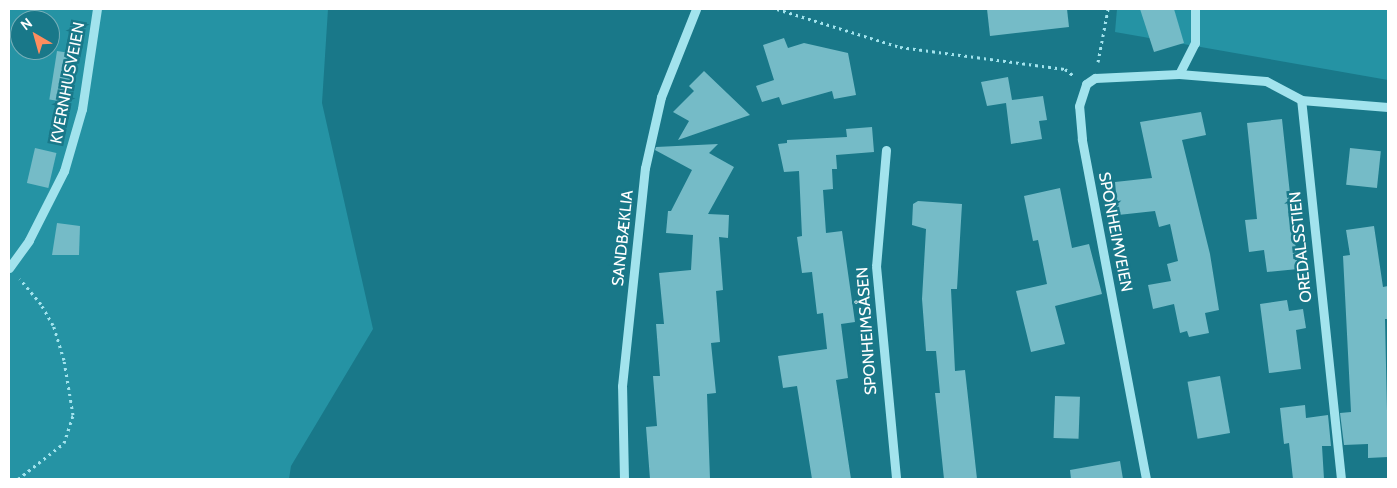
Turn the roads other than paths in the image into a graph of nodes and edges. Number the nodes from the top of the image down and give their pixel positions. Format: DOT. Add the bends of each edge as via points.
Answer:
graph roads {
  1 [pos="97,9"];
  2 [pos="696,9"];
  3 [pos="1195,9"];
  4 [pos="1179,74"];
  5 [pos="1301,100"];
  6 [pos="1388,107"];
  7 [pos="886,150"];
  8 [pos="9,267"];
  9 [pos="624,479"];
  10 [pos="896,479"];
  11 [pos="1146,479"];
  12 [pos="1341,479"];
  1 -- 8 [label="street, KVERNHUSVEIEN" via="82,109 64,171 29,240"];
  2 -- 9 [label="street, SANDBÆKLIA" via="661,97 645,168 622,386"];
  3 -- 4 [label="street" via="1195,43"];
  4 -- 5 [label="street" via="1266,80"];
  4 -- 11 [label="street, SPONHEIMVEIEN" via="1095,78 1086,84 1079,106 1082,139"];
  5 -- 6 [label="street"];
  5 -- 12 [label="street, OREDALSSTIEN"];
  7 -- 10 [label="street, SPONHEIMSÅSEN" via="876,266"];
}
